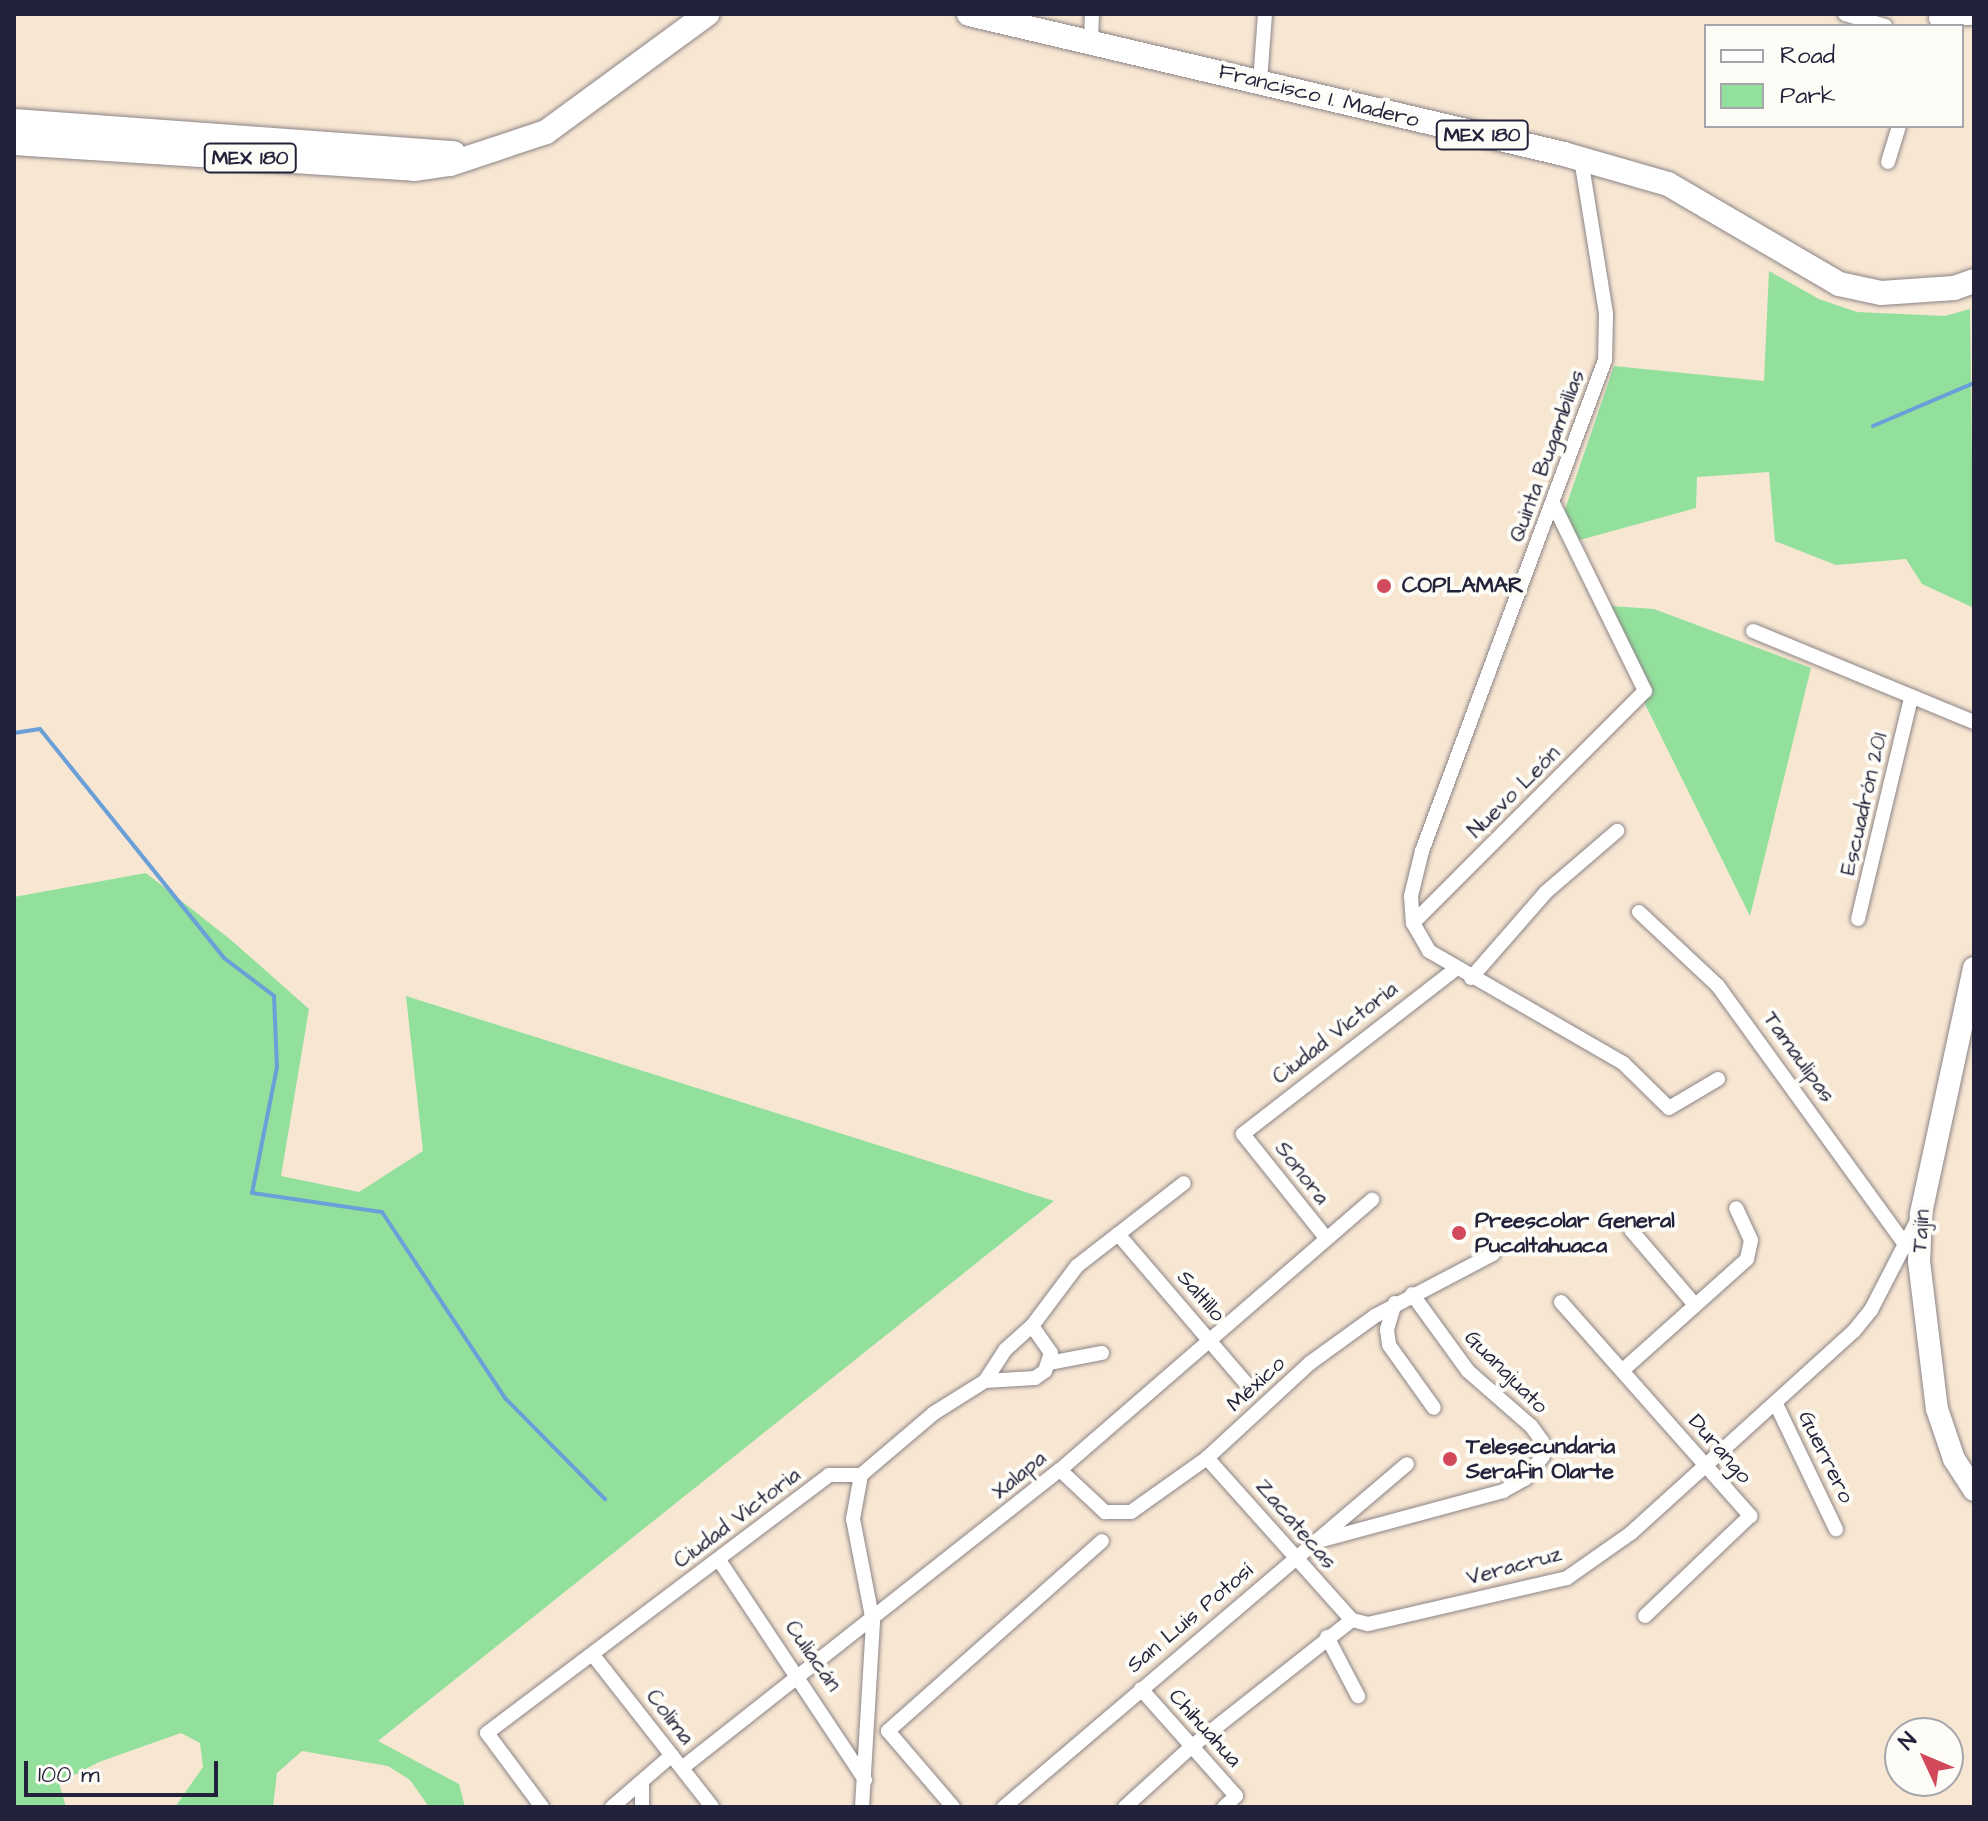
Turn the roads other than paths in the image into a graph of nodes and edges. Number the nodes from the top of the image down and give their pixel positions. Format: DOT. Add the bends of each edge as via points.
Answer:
graph roads {
  1 [pos="707,14"];
  2 [pos="969,14"];
  3 [pos="1092,14"];
  4 [pos="1265,14"];
  5 [pos="1845,14"];
  6 [pos="1974,18"];
  7 [pos="1935,20"];
  8 [pos="1878,24"];
  9 [pos="1091,41"];
  10 [pos="1260,82"];
  11 [pos="1898,128"];
  12 [pos="24,133"];
  13 [pos="1581,159"];
  14 [pos="1888,162"];
  15 [pos="1974,281"];
  16 [pos="1554,505"];
  17 [pos="1753,631"];
  18 [pos="1911,698"];
  19 [pos="1974,722"];
  20 [pos="1617,831"];
  21 [pos="1639,912"];
  22 [pos="1858,919"];
  23 [pos="1413,923"];
  24 [pos="1974,968"];
  25 [pos="1456,969"];
  26 [pos="1471,978"];
  27 [pos="1718,1079"];
  28 [pos="1243,1134"];
  29 [pos="1184,1183"];
  30 [pos="1372,1200"];
  31 [pos="1736,1208"];
  32 [pos="1921,1214"];
  33 [pos="1631,1230"];
  34 [pos="1118,1234"];
  35 [pos="1326,1238"];
  36 [pos="1905,1244"];
  37 [pos="1493,1254"];
  38 [pos="1412,1294"];
  39 [pos="1561,1302"];
  40 [pos="1395,1303"];
  41 [pos="1695,1305"];
  42 [pos="1032,1326"];
  43 [pos="1212,1342"];
  44 [pos="1102,1353"];
  45 [pos="1049,1363"];
  46 [pos="1623,1370"];
  47 [pos="985,1381"];
  48 [pos="1249,1387"];
  49 [pos="1776,1404"];
  50 [pos="1434,1408"];
  51 [pos="1207,1458"];
  52 [pos="1407,1464"];
  53 [pos="1704,1466"];
  54 [pos="1060,1470"];
  55 [pos="861,1475"];
  56 [pos="1974,1490"];
  57 [pos="1836,1529"];
  58 [pos="1318,1540"];
  59 [pos="1102,1541"];
  60 [pos="1297,1557"];
  61 [pos="719,1560"];
  62 [pos="1645,1616"];
  63 [pos="1352,1620"];
  64 [pos="873,1622"];
  65 [pos="1327,1637"];
  66 [pos="593,1655"];
  67 [pos="799,1675"];
  68 [pos="1141,1689"];
  69 [pos="1358,1696"];
  70 [pos="1191,1747"];
  71 [pos="672,1755"];
  72 [pos="682,1768"];
  73 [pos="866,1780"];
  74 [pos="642,1783"];
  75 [pos="542,1807"];
  76 [pos="612,1807"];
  77 [pos="642,1807"];
  78 [pos="712,1807"];
  79 [pos="862,1807"];
  80 [pos="953,1807"];
  81 [pos="1004,1807"];
  82 [pos="1125,1807"];
  83 [pos="1224,1807"];
  1 -- 12 [label="main road, MEX 180" via="565,121 527,141 414,169"];
  2 -- 9 [label="main road, Francisco I. Madero / MEX 180"];
  3 -- 9 [label="street"];
  4 -- 10 [label="street"];
  5 -- 8 [label="street"];
  6 -- 7 [label="street"];
  9 -- 10 [label="main road, Francisco I. Madero / MEX 180"];
  10 -- 13 [label="main road, Francisco I. Madero / MEX 180"];
  11 -- 14 [label="street"];
  13 -- 15 [label="main road, Francisco I. Madero / MEX 180" via="1668,184 1839,284 1881,293 1954,288"];
  13 -- 16 [label="street, Quinta Bugambilias" via="1606,314 1605,360"];
  16 -- 23 [label="street, Quinta Bugambilias" via="1422,851 1411,896"];
  16 -- 23 [label="street, Nuevo León" via="1645,691"];
  17 -- 18 [label="street"];
  18 -- 19 [label="street"];
  18 -- 22 [label="street, Escuadrón 201"];
  20 -- 26 [label="street" via="1546,892"];
  21 -- 36 [label="street, Tamaulipas" via="1718,986"];
  23 -- 25 [label="street" via="1429,951"];
  24 -- 32 [label="main road, Tajín"];
  25 -- 26 [label="street"];
  25 -- 28 [label="street, Ciudad Victoria"];
  26 -- 27 [label="street" via="1521,1001 1623,1063 1669,1108"];
  28 -- 35 [label="street, Sonora"];
  29 -- 34 [label="street"];
  30 -- 35 [label="street, Xalapa"];
  31 -- 41 [label="street" via="1751,1251"];
  32 -- 36 [label="street, Veracruz"];
  32 -- 56 [label="main road, Tajín" via="1920,1293 1937,1409 1954,1459"];
  33 -- 41 [label="street"];
  34 -- 42 [label="street" via="1077,1266"];
  34 -- 43 [label="street, Saltillo"];
  35 -- 43 [label="street, Xalapa"];
  36 -- 49 [label="street, Veracruz" via="1862,1321"];
  37 -- 38 [label="street, México"];
  38 -- 40 [label="street, México"];
  38 -- 58 [label="street, Guanajuato" via="1468,1371 1542,1441 1538,1465 1503,1491"];
  39 -- 46 [label="street, Durango"];
  40 -- 50 [label="street" via="1387,1330 1389,1345"];
  40 -- 51 [label="street, México" via="1310,1363"];
  41 -- 46 [label="street"];
  42 -- 45 [label="street" via="1051,1353"];
  42 -- 47 [label="street" via="1005,1350"];
  43 -- 48 [label="street, Saltillo"];
  43 -- 54 [label="street, Xalapa"];
  44 -- 45 [label="street"];
  45 -- 47 [label="street" via="1035,1378"];
  46 -- 53 [label="street, Durango"];
  47 -- 55 [label="street" via="934,1413"];
  49 -- 53 [label="street, Veracruz"];
  49 -- 57 [label="street, Guerrero"];
  51 -- 54 [label="street, México" via="1131,1512 1117,1514 1105,1512"];
  51 -- 60 [label="street, Zacatecas"];
  52 -- 58 [label="street, San Luis Potosí"];
  53 -- 62 [label="street, Durango" via="1750,1516"];
  53 -- 63 [label="street, Veracruz" via="1631,1533 1567,1578 1368,1624"];
  54 -- 64 [label="street, Xalapa"];
  55 -- 61 [label="street, Ciudad Victoria" via="829,1475"];
  55 -- 64 [label="street" via="853,1519"];
  58 -- 60 [label="street, San Luis Potosí"];
  59 -- 80 [label="street" via="888,1731"];
  60 -- 63 [label="street, Zacatecas"];
  60 -- 68 [label="street, San Luis Potosí"];
  61 -- 66 [label="street, Ciudad Victoria"];
  61 -- 67 [label="street, Culiacán"];
  63 -- 65 [label="street"];
  64 -- 67 [label="street, Xalapa"];
  64 -- 73 [label="street"];
  65 -- 69 [label="street"];
  65 -- 70 [label="street"];
  66 -- 71 [label="street, Colima"];
  66 -- 75 [label="street, Ciudad Victoria" via="487,1733"];
  67 -- 72 [label="street, Xalapa"];
  67 -- 73 [label="street, Culiacán"];
  68 -- 70 [label="street, Chihuahua"];
  68 -- 81 [label="street, San Luis Potosí"];
  70 -- 82 [label="street"];
  70 -- 83 [label="street, Chihuahua" via="1236,1796"];
  71 -- 72 [label="street, Colima"];
  71 -- 74 [label="street"];
  72 -- 78 [label="street, Colima"];
  73 -- 79 [label="street"];
  74 -- 76 [label="street"];
  74 -- 77 [label="street"];
}
